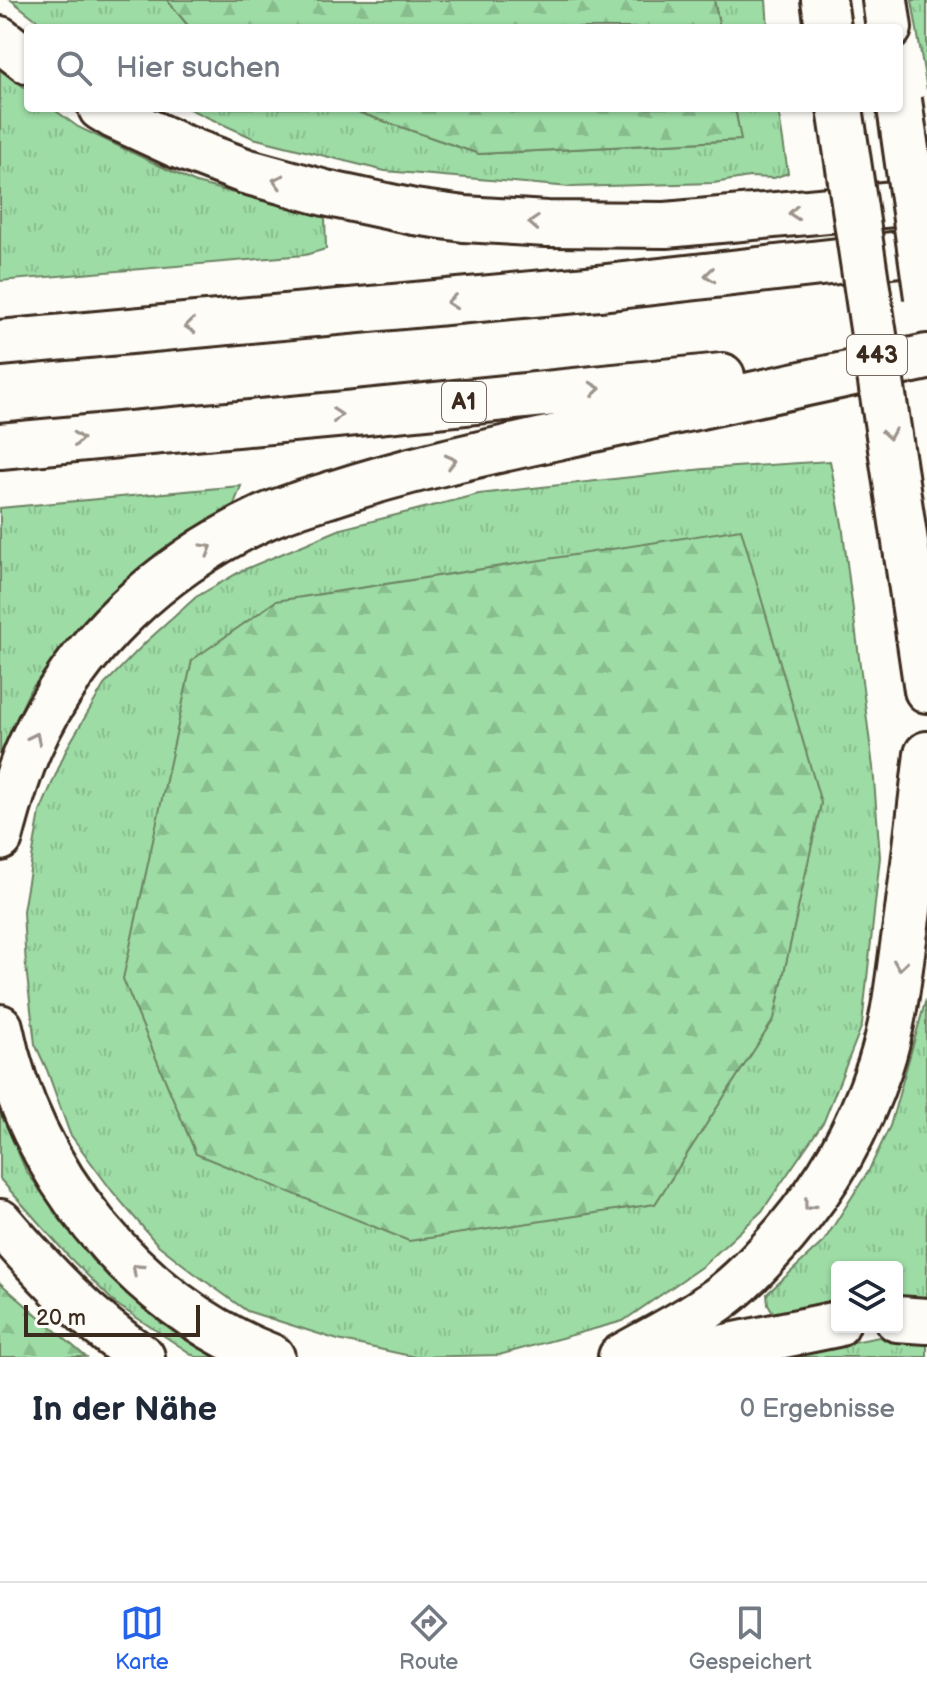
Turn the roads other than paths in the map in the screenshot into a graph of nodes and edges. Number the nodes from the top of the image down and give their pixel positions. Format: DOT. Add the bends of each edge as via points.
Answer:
graph roads {
  1 [pos="824,0"];
  2 [pos="885,0"];
  3 [pos="827,24"];
  4 [pos="888,24"];
  5 [pos="0,39"];
  6 [pos="24,58"];
  7 [pos="108,112"];
  8 [pos="841,112"];
  9 [pos="901,112"];
  10 [pos="927,201"];
  11 [pos="927,251"];
  12 [pos="927,297"];
  13 [pos="0,343"];
  14 [pos="927,355"];
  15 [pos="0,446"];
  16 [pos="927,690"];
  17 [pos="927,754"];
  18 [pos="0,838"];
  19 [pos="0,1027"];
  20 [pos="0,1222"];
  21 [pos="903,1319"];
  22 [pos="927,1321"];
  23 [pos="831,1325"];
  24 [pos="142,1357"];
  25 [pos="272,1357"];
  26 [pos="621,1357"];
  27 [pos="677,1357"];
  1 -- 3 [label="highway"];
  2 -- 4 [label="highway"];
  5 -- 6 [label="highway"];
  10 -- 7 [label="highway, one-way" via="666,225 464,219 325,193 245,171"];
  8 -- 16 [label="highway, 443, one-way, bridge"];
  9 -- 12 [label="highway, bridge"];
  11 -- 13 [label="highway, one-way" via="599,288"];
  15 -- 14 [label="highway, A1, one-way"];
  18 -- 14 [label="highway, one-way" via="30,746 58,694 89,653 119,617 174,571 264,518 375,480 487,452"];
  17 -- 26 [label="highway, one-way" via="898,983 881,1063 829,1177 776,1244 712,1305"];
  25 -- 19 [label="highway, one-way" via="180,1306 93,1224 35,1132 16,1088"];
  20 -- 24 [label="highway" via="67,1295"];
  21 -- 22 [label="highway"];
  23 -- 27 [label="highway"];
}
